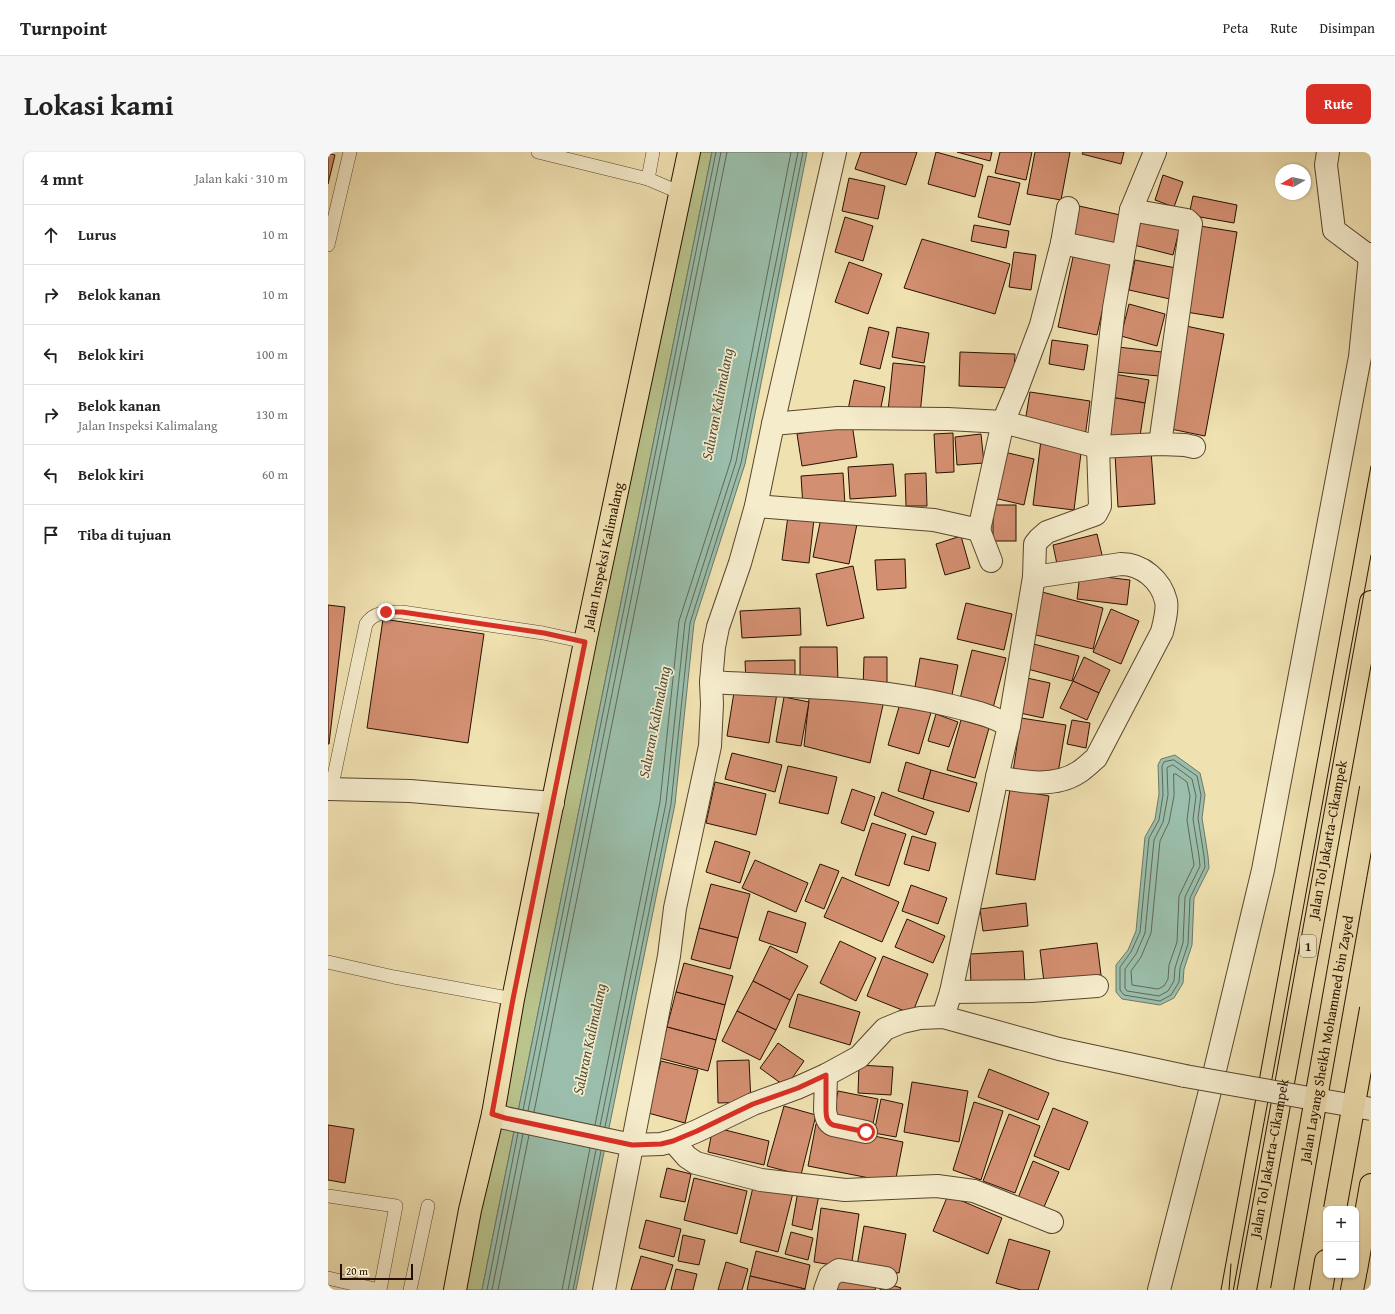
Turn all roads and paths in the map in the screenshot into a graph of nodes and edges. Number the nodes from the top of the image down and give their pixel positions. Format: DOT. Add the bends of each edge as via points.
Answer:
graph roads {
  1 [pos="350,152"];
  2 [pos="538,152"];
  3 [pos="653,152"];
  4 [pos="689,152"];
  5 [pos="835,152"];
  6 [pos="1155,152"];
  7 [pos="1328,152"];
  8 [pos="648,178"];
  9 [pos="681,193"];
  10 [pos="1068,208"];
  11 [pos="1131,210"];
  12 [pos="1062,243"];
  13 [pos="328,245"];
  14 [pos="1371,255"];
  15 [pos="1123,256"];
  16 [pos="1002,422"];
  17 [pos="773,424"];
  18 [pos="1160,444"];
  19 [pos="1098,447"];
  20 [pos="1194,447"];
  21 [pos="756,506"];
  22 [pos="979,530"];
  23 [pos="990,560"];
  24 [pos="1034,574"];
  25 [pos="1371,602"];
  26 [pos="585,642"];
  27 [pos="711,682"];
  28 [pos="1009,726"];
  29 [pos="997,777"];
  30 [pos="1371,788"];
  31 [pos="330,789"];
  32 [pos="553,803"];
  33 [pos="328,962"];
  34 [pos="1097,986"];
  35 [pos="950,992"];
  36 [pos="513,999"];
  37 [pos="1371,1009"];
  38 [pos="943,1017"];
  39 [pos="826,1075"];
  40 [pos="1371,1109"];
  41 [pos="499,1116"];
  42 [pos="866,1132"];
  43 [pos="673,1141"];
  44 [pos="622,1143"];
  45 [pos="1371,1185"];
  46 [pos="328,1196"];
  47 [pos="428,1206"];
  48 [pos="1336,1206"];
  49 [pos="1052,1222"];
  50 [pos="1359,1253"];
  51 [pos="328,1278"];
  52 [pos="886,1278"];
  53 [pos="1323,1278"];
  54 [pos="1354,1278"];
  55 [pos="380,1290"];
  56 [pos="410,1290"];
  57 [pos="455,1290"];
  58 [pos="604,1290"];
  59 [pos="825,1290"];
  60 [pos="1159,1290"];
  61 [pos="1245,1290"];
  62 [pos="1282,1290"];
  63 [pos="1321,1290"];
  64 [pos="1352,1290"];
  1 -- 13 [label="lane"];
  2 -- 8 [label="lane"];
  3 -- 8 [label="lane"];
  4 -- 9 [label="main road, Jalan Inspeksi Kalimalang"];
  5 -- 17 [label="street"];
  6 -- 11 [label="street"];
  7 -- 14 [label="street" via="1326,166 1334,230"];
  8 -- 9 [label="lane"];
  9 -- 26 [label="main road, Jalan Inspeksi Kalimalang"];
  10 -- 12 [label="street"];
  11 -- 15 [label="street"];
  11 -- 18 [label="street" via="1187,220 1191,224"];
  12 -- 15 [label="street"];
  12 -- 16 [label="street" via="1041,325"];
  14 -- 60 [label="street" via="1360,357 1263,870"];
  15 -- 19 [label="street" via="1114,308"];
  16 -- 17 [label="street" via="846,418"];
  16 -- 19 [label="street"];
  16 -- 22 [label="street"];
  17 -- 21 [label="street"];
  18 -- 19 [label="street"];
  18 -- 20 [label="street"];
  19 -- 24 [label="street" via="1100,506 1096,514 1047,532 1038,539 1035,544"];
  21 -- 22 [label="street" via="934,520"];
  21 -- 27 [label="street" via="718,627"];
  22 -- 23 [label="street"];
  24 -- 28 [label="street"];
  24 -- 29 [label="street" via="1131,564 1144,570 1161,588 1166,602 1162,632 1096,758 1079,772 1061,780 1028,782"];
  25 -- 61 [label="main road, Jalan Tol Jakarta–Cikampek / 1"];
  26 -- 31 [label="lane" via="544,633 402,612 376,615 366,624"];
  26 -- 32 [label="main road, Jalan Inspeksi Kalimalang"];
  27 -- 28 [label="street" via="896,694 975,712"];
  27 -- 44 [label="street" via="710,746 675,908 669,956"];
  28 -- 29 [label="street"];
  29 -- 35 [label="street"];
  30 -- 62 [label="main road, Jalan Layang Sheikh Mohammed bin Zayed, bridge"];
  31 -- 32 [label="street" via="410,791"];
  32 -- 36 [label="main road, Jalan Inspeksi Kalimalang"];
  33 -- 36 [label="lane"];
  34 -- 35 [label="street" via="1031,991"];
  35 -- 38 [label="street"];
  36 -- 41 [label="main road, Jalan Inspeksi Kalimalang"];
  37 -- 48 [label="main road, bridge"];
  38 -- 39 [label="street" via="920,1018 885,1029 859,1057"];
  38 -- 40 [label="street, bridge" via="1059,1049 1185,1076"];
  39 -- 42 [label="street" via="826,1116 830,1123"];
  39 -- 43 [label="street" via="753,1104"];
  41 -- 44 [label="street"];
  41 -- 57 [label="main road, Jalan Inspeksi Kalimalang" via="470,1210"];
  43 -- 44 [label="street" via="661,1144"];
  43 -- 49 [label="street" via="696,1163 761,1180 845,1190 937,1186 974,1191"];
  44 -- 58 [label="street"];
  45 -- 50 [label="main road"];
  46 -- 55 [label="lane" via="396,1206"];
  47 -- 56 [label="lane"];
  51 -- 55 [label="lane"];
  52 -- 59 [label="street" via="839,1270 830,1276"];
  53 -- 63 [label="main road"];
  54 -- 64 [label="main road"];
}
